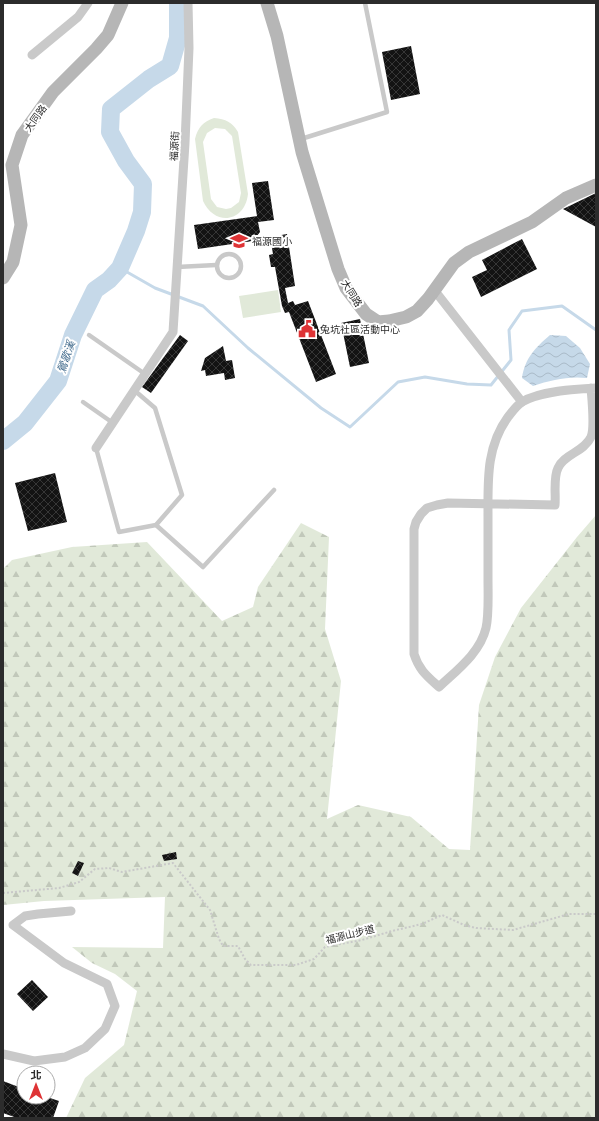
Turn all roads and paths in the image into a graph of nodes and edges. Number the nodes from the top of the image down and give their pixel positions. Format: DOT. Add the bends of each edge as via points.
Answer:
graph roads {
  1 [pos="88,3"];
  2 [pos="122,3"];
  3 [pos="188,3"];
  4 [pos="267,3"];
  5 [pos="365,3"];
  6 [pos="32,55"];
  7 [pos="299,139"];
  8 [pos="596,185"];
  9 [pos="216,265"];
  10 [pos="177,266"];
  11 [pos="3,278"];
  12 [pos="435,291"];
  13 [pos="89,335"];
  14 [pos="145,374"];
  15 [pos="594,388"];
  16 [pos="134,390"];
  17 [pos="83,402"];
  18 [pos="522,402"];
  19 [pos="113,423"];
  20 [pos="96,448"];
  21 [pos="274,490"];
  22 [pos="488,504"];
  23 [pos="156,525"];
  24 [pos="3,893"];
  25 [pos="71,911"];
  26 [pos="596,914"];
  27 [pos="3,1054"];
  1 -- 6 [label="street" via="78,17"];
  2 -- 11 [label="street, 大同路" via="108,35 53,92 22,135 12,165 21,225 13,262"];
  3 -- 10 [label="street, 福源街" via="190,48"];
  4 -- 7 [label="street, 大同路" via="277,36"];
  5 -- 7 [label="lane" via="387,112"];
  7 -- 12 [label="street, 大同路" via="338,270 346,288 366,314 378,322 406,318"];
  8 -- 12 [label="street, 大同路" via="566,198 532,222 469,252 454,263"];
  9 -- 9 [label="lane" via="221,276 228,278 236,276 241,265 235,255 227,254 220,258"];
  9 -- 10 [label="lane"];
  10 -- 14 [label="street, 福源街" via="173,332"];
  12 -- 18 [label="street"];
  13 -- 14 [label="lane"];
  14 -- 16 [label="street, 福源街"];
  15 -- 18 [label="street" via="571,389"];
  15 -- 22 [label="street" via="593,432 586,446 558,467 555,505"];
  16 -- 19 [label="street, 福源街"];
  16 -- 23 [label="lane" via="155,408 182,496"];
  17 -- 19 [label="lane"];
  18 -- 22 [label="street" via="501,427 492,446 488,469"];
  19 -- 20 [label="street, 福源街"];
  20 -- 23 [label="lane" via="119,532"];
  21 -- 23 [label="lane" via="203,567"];
  22 -- 22 [label="street" via="448,503 428,508 421,514 414,529 414,654 424,674 440,687 478,646 486,628"];
  24 -- 26 [label="path, 福源山步道" via="59,888 79,882 95,869 109,868 122,872 173,863 210,910 218,939 223,946 238,946 245,959 252,965 296,965 314,959 325,947 422,924 442,915 476,928 514,930 569,914"];
  25 -- 27 [label="street" via="25,916 13,925 64,963 107,984 116,1006 104,1029 85,1048 65,1057 34,1061"];
}
